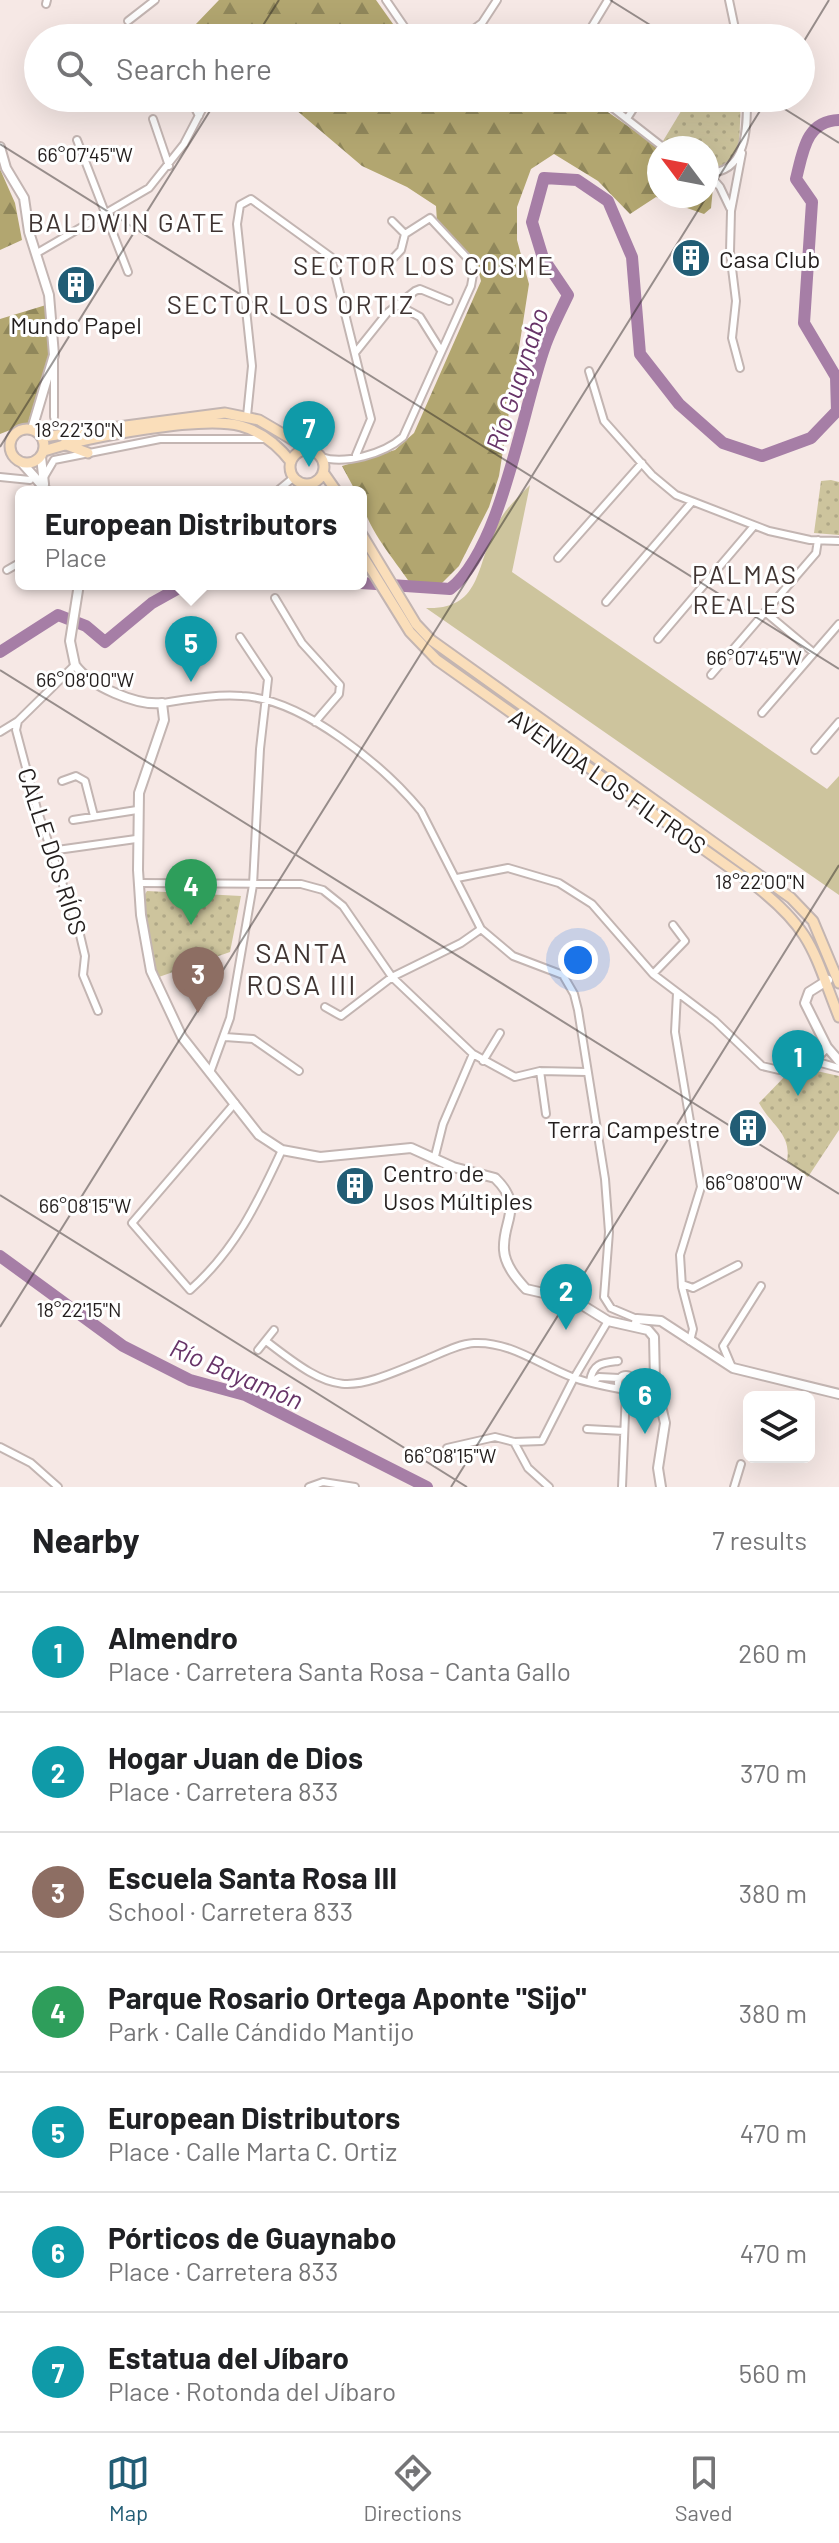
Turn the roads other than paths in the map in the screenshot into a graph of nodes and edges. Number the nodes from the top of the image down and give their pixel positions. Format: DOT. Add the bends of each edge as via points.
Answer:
graph roads {
  1 [pos="155,0"];
  2 [pos="386,0"];
  3 [pos="497,0"];
  4 [pos="608,0"];
  5 [pos="729,0"];
  6 [pos="128,21"];
  7 [pos="402,24"];
  8 [pos="481,24"];
  9 [pos="593,24"];
  10 [pos="734,24"];
  11 [pos="197,112"];
  12 [pos="201,112"];
  13 [pos="621,112"];
  14 [pos="631,112"];
  15 [pos="746,112"];
  16 [pos="199,116"];
  17 [pos="628,117"];
  18 [pos="153,119"];
  19 [pos="650,136"];
  20 [pos="77,140"];
  21 [pos="0,147"];
  22 [pos="742,153"];
  23 [pos="169,166"];
  24 [pos="719,171"];
  25 [pos="719,186"];
  26 [pos="731,211"];
  27 [pos="105,215"];
  28 [pos="392,221"];
  29 [pos="405,234"];
  30 [pos="37,253"];
  31 [pos="384,268"];
  32 [pos="128,272"];
  33 [pos="449,301"];
  34 [pos="398,305"];
  35 [pos="440,349"];
  36 [pos="355,353"];
  37 [pos="54,355"];
  38 [pos="740,368"];
  39 [pos="589,371"];
  40 [pos="247,416"];
  41 [pos="54,417"];
  42 [pos="32,429"];
  43 [pos="42,437"];
  44 [pos="268,439"];
  45 [pos="5,444"];
  46 [pos="64,444"];
  47 [pos="310,450"];
  48 [pos="88,453"];
  49 [pos="12,454"];
  50 [pos="42,454"];
  51 [pos="356,455"];
  52 [pos="321,457"];
  53 [pos="0,458"];
  54 [pos="291,462"];
  55 [pos="22,463"];
  56 [pos="642,463"];
  57 [pos="323,472"];
  58 [pos="0,477"];
  59 [pos="293,478"];
  60 [pos="30,480"];
  61 [pos="314,483"];
  62 [pos="45,485"];
  63 [pos="283,486"];
  64 [pos="317,486"];
  65 [pos="333,486"];
  66 [pos="691,503"];
  67 [pos="754,526"];
  68 [pos="818,540"];
  69 [pos="839,541"];
  70 [pos="367,543"];
  71 [pos="558,558"];
  72 [pos="367,562"];
  73 [pos="15,565"];
  74 [pos="7,570"];
  75 [pos="78,590"];
  76 [pos="275,598"];
  77 [pos="606,602"];
  78 [pos="765,612"];
  79 [pos="839,624"];
  80 [pos="415,631"];
  81 [pos="240,637"];
  82 [pos="658,639"];
  83 [pos="814,653"];
  84 [pos="75,665"];
  85 [pos="711,675"];
  86 [pos="266,702"];
  87 [pos="162,703"];
  88 [pos="762,713"];
  89 [pos="18,721"];
  90 [pos="315,722"];
  91 [pos="839,722"];
  92 [pos="0,732"];
  93 [pos="815,750"];
  94 [pos="62,781"];
  95 [pos="137,810"];
  96 [pos="94,816"];
  97 [pos="73,820"];
  98 [pos="136,839"];
  99 [pos="50,851"];
  100 [pos="457,878"];
  101 [pos="139,883"];
  102 [pos="253,885"];
  103 [pos="673,925"];
  104 [pos="481,929"];
  105 [pos="653,974"];
  106 [pos="392,977"];
  107 [pos="838,979"];
  108 [pos="825,981"];
  109 [pos="677,993"];
  110 [pos="325,1007"];
  111 [pos="98,1011"];
  112 [pos="839,1017"];
  113 [pos="500,1033"];
  114 [pos="225,1037"];
  115 [pos="827,1047"];
  116 [pos="473,1054"];
  117 [pos="483,1061"];
  118 [pos="839,1061"];
  119 [pos="811,1063"];
  120 [pos="839,1068"];
  121 [pos="211,1070"];
  122 [pos="299,1071"];
  123 [pos="540,1071"];
  124 [pos="587,1072"];
  125 [pos="236,1101"];
  126 [pos="546,1114"];
  127 [pos="282,1150"];
  128 [pos="435,1156"];
  129 [pos="738,1265"];
  130 [pos="682,1284"];
  131 [pos="761,1286"];
  132 [pos="608,1321"];
  133 [pos="636,1323"];
  134 [pos="274,1330"];
  135 [pos="266,1341"];
  136 [pos="690,1341"];
  137 [pos="258,1350"];
  138 [pos="618,1361"];
  139 [pos="733,1368"];
  140 [pos="574,1378"];
  141 [pos="619,1378"];
  142 [pos="592,1381"];
  143 [pos="623,1390"];
  144 [pos="839,1394"];
  145 [pos="587,1429"];
  146 [pos="624,1431"];
  147 [pos="514,1442"];
  148 [pos="0,1447"];
  149 [pos="447,1448"];
  150 [pos="741,1464"];
  151 [pos="58,1487"];
  152 [pos="309,1487"];
  153 [pos="355,1487"];
  154 [pos="549,1487"];
  155 [pos="622,1487"];
  156 [pos="661,1487"];
  157 [pos="734,1487"];
  1 -- 6 [label="street"];
  2 -- 7 [label="street"];
  3 -- 8 [label="street"];
  4 -- 9 [label="street"];
  5 -- 10 [label="street"];
  11 -- 16 [label="street"];
  12 -- 16 [label="street"];
  13 -- 17 [label="street"];
  14 -- 17 [label="street"];
  15 -- 22 [label="street"];
  16 -- 23 [label="street"];
  17 -- 19 [label="street"];
  18 -- 23 [label="street"];
  20 -- 27 [label="street"];
  21 -- 30 [label="street" via="24,198"];
  22 -- 24 [label="street"];
  22 -- 26 [label="street"];
  23 -- 27 [label="street" via="137,197"];
  25 -- 26 [label="street"];
  26 -- 38 [label="street" via="736,301 732,338"];
  27 -- 30 [label="street"];
  27 -- 32 [label="street"];
  28 -- 29 [label="street"];
  29 -- 31 [label="street" via="401,250"];
  29 -- 35 [label="street" via="430,218 474,269 465,303"];
  30 -- 37 [label="street" via="49,295"];
  33 -- 34 [label="street" via="420,289"];
  34 -- 35 [label="street" via="420,317"];
  34 -- 36 [label="street"];
  35 -- 51 [label="street" via="403,437 389,449"];
  36 -- 40 [label="street" via="331,257 251,199 244,202 237,224 252,366"];
  36 -- 51 [label="street" via="371,419"];
  37 -- 41 [label="street"];
  37 -- 42 [label="street"];
  39 -- 56 [label="street" via="604,421"];
  40 -- 43 [label="main road" via="204,414"];
  40 -- 47 [label="main road"];
  42 -- 43 [label="main road"];
  42 -- 45 [label="main road" via="18,430"];
  43 -- 50 [label="main road"];
  44 -- 46 [label="main road" via="247,428 224,425 155,429"];
  44 -- 48 [label="street" via="160,439"];
  44 -- 54 [label="main road"];
  45 -- 49 [label="main road"];
  46 -- 48 [label="main road"];
  46 -- 50 [label="main road"];
  47 -- 52 [label="main road"];
  47 -- 54 [label="main road" via="297,453"];
  48 -- 62 [label="street" via="54,460"];
  49 -- 53 [label="main road"];
  49 -- 55 [label="main road"];
  50 -- 55 [label="main road"];
  50 -- 62 [label="street"];
  51 -- 52 [label="street" via="343,461"];
  52 -- 57 [label="main road"];
  54 -- 59 [label="main road"];
  55 -- 62 [label="street"];
  56 -- 66 [label="street"];
  56 -- 71 [label="street"];
  57 -- 61 [label="main road"];
  57 -- 65 [label="main road"];
  58 -- 60 [label="street"];
  59 -- 61 [label="main road" via="304,485"];
  59 -- 63 [label="street"];
  61 -- 64 [label="main road"];
  66 -- 67 [label="street"];
  66 -- 77 [label="street"];
  67 -- 68 [label="street"];
  67 -- 82 [label="street"];
  68 -- 69 [label="street"];
  68 -- 78 [label="street" via="816,553"];
  70 -- 80 [label="main road, AVENIDA LOS FILTROS"];
  72 -- 80 [label="main road, AVENIDA LOS FILTROS"];
  73 -- 74 [label="street"];
  75 -- 84 [label="street" via="70,641"];
  76 -- 90 [label="street" via="302,643 340,685 339,694"];
  78 -- 83 [label="street"];
  78 -- 85 [label="street"];
  79 -- 83 [label="street"];
  80 -- 107 [label="main road, AVENIDA LOS FILTROS" via="791,898 813,921"];
  80 -- 108 [label="main road, AVENIDA LOS FILTROS" via="437,660 780,905 802,928"];
  81 -- 86 [label="street" via="268,679"];
  83 -- 88 [label="street"];
  84 -- 87 [label="street" via="103,686 150,704"];
  84 -- 89 [label="street"];
  86 -- 87 [label="street" via="245,696"];
  86 -- 90 [label="street"];
  86 -- 102 [label="street"];
  87 -- 95 [label="street" via="164,720"];
  89 -- 92 [label="street"];
  89 -- 99 [label="street, CALLE DOS RÍOS" via="16,730"];
  90 -- 100 [label="street" via="408,795 431,826"];
  91 -- 93 [label="street"];
  94 -- 96 [label="street" via="76,776 85,781"];
  95 -- 96 [label="street"];
  95 -- 98 [label="street"];
  96 -- 97 [label="street"];
  98 -- 99 [label="street"];
  98 -- 101 [label="street"];
  99 -- 111 [label="street, CALLE DOS RÍOS" via="80,935 83,975"];
  100 -- 104 [label="street"];
  100 -- 105 [label="street" via="508,868 559,883 592,904"];
  101 -- 102 [label="street"];
  101 -- 121 [label="street" via="147,950 159,991 182,1037"];
  102 -- 106 [label="street" via="308,884 330,895"];
  102 -- 114 [label="street"];
  103 -- 105 [label="street" via="685,941"];
  104 -- 106 [label="street"];
  104 -- 124 [label="street" via="502,949 563,975 570,984"];
  105 -- 109 [label="street"];
  106 -- 110 [label="street" via="341,1016"];
  106 -- 116 [label="street"];
  107 -- 108 [label="street"];
  108 -- 112 [label="main road, AVENIDA LOS FILTROS"];
  108 -- 115 [label="street" via="804,999"];
  109 -- 119 [label="street" via="762,1066 779,1070"];
  109 -- 130 [label="street" via="675,1032 701,1187 680,1255"];
  113 -- 117 [label="street"];
  114 -- 121 [label="street"];
  114 -- 122 [label="street" via="253,1039"];
  115 -- 118 [label="street"];
  115 -- 119 [label="street"];
  116 -- 117 [label="street"];
  116 -- 128 [label="street"];
  117 -- 123 [label="street" via="515,1077"];
  119 -- 120 [label="street"];
  121 -- 125 [label="street"];
  123 -- 124 [label="street"];
  123 -- 126 [label="street"];
  124 -- 133 [label="street" via="605,1179 609,1232 604,1297 611,1308"];
  125 -- 127 [label="street" via="259,1135"];
  125 -- 127 [label="street" via="132,1223 190,1290 237,1240"];
  127 -- 128 [label="street" via="320,1157 411,1148"];
  128 -- 132 [label="street" via="453,1167 486,1173 501,1184 513,1209 504,1252 526,1289 574,1300"];
  129 -- 130 [label="street" via="693,1288"];
  130 -- 136 [label="street" via="693,1329"];
  131 -- 139 [label="street" via="723,1346"];
  132 -- 133 [label="street"];
  132 -- 140 [label="street"];
  133 -- 136 [label="street" via="661,1321"];
  133 -- 156 [label="street" via="654,1337 655,1381 665,1423 658,1468"];
  134 -- 135 [label="street"];
  135 -- 137 [label="street"];
  135 -- 140 [label="street" via="312,1376 343,1384 367,1384 475,1343 522,1352"];
  136 -- 139 [label="street"];
  138 -- 142 [label="street" via="600,1363 592,1370"];
  139 -- 144 [label="street"];
  140 -- 142 [label="street"];
  140 -- 147 [label="street" via="542,1441"];
  141 -- 142 [label="street"];
  141 -- 143 [label="street"];
  141 -- 143 [label="street" via="633,1378 633,1386"];
  142 -- 143 [label="street"];
  143 -- 146 [label="street"];
  145 -- 146 [label="street"];
  146 -- 155 [label="street"];
  147 -- 149 [label="street" via="495,1437"];
  147 -- 154 [label="street" via="528,1468"];
  148 -- 151 [label="street" via="31,1463"];
  150 -- 157 [label="street"];
  152 -- 153 [label="street" via="323,1482"];
}
